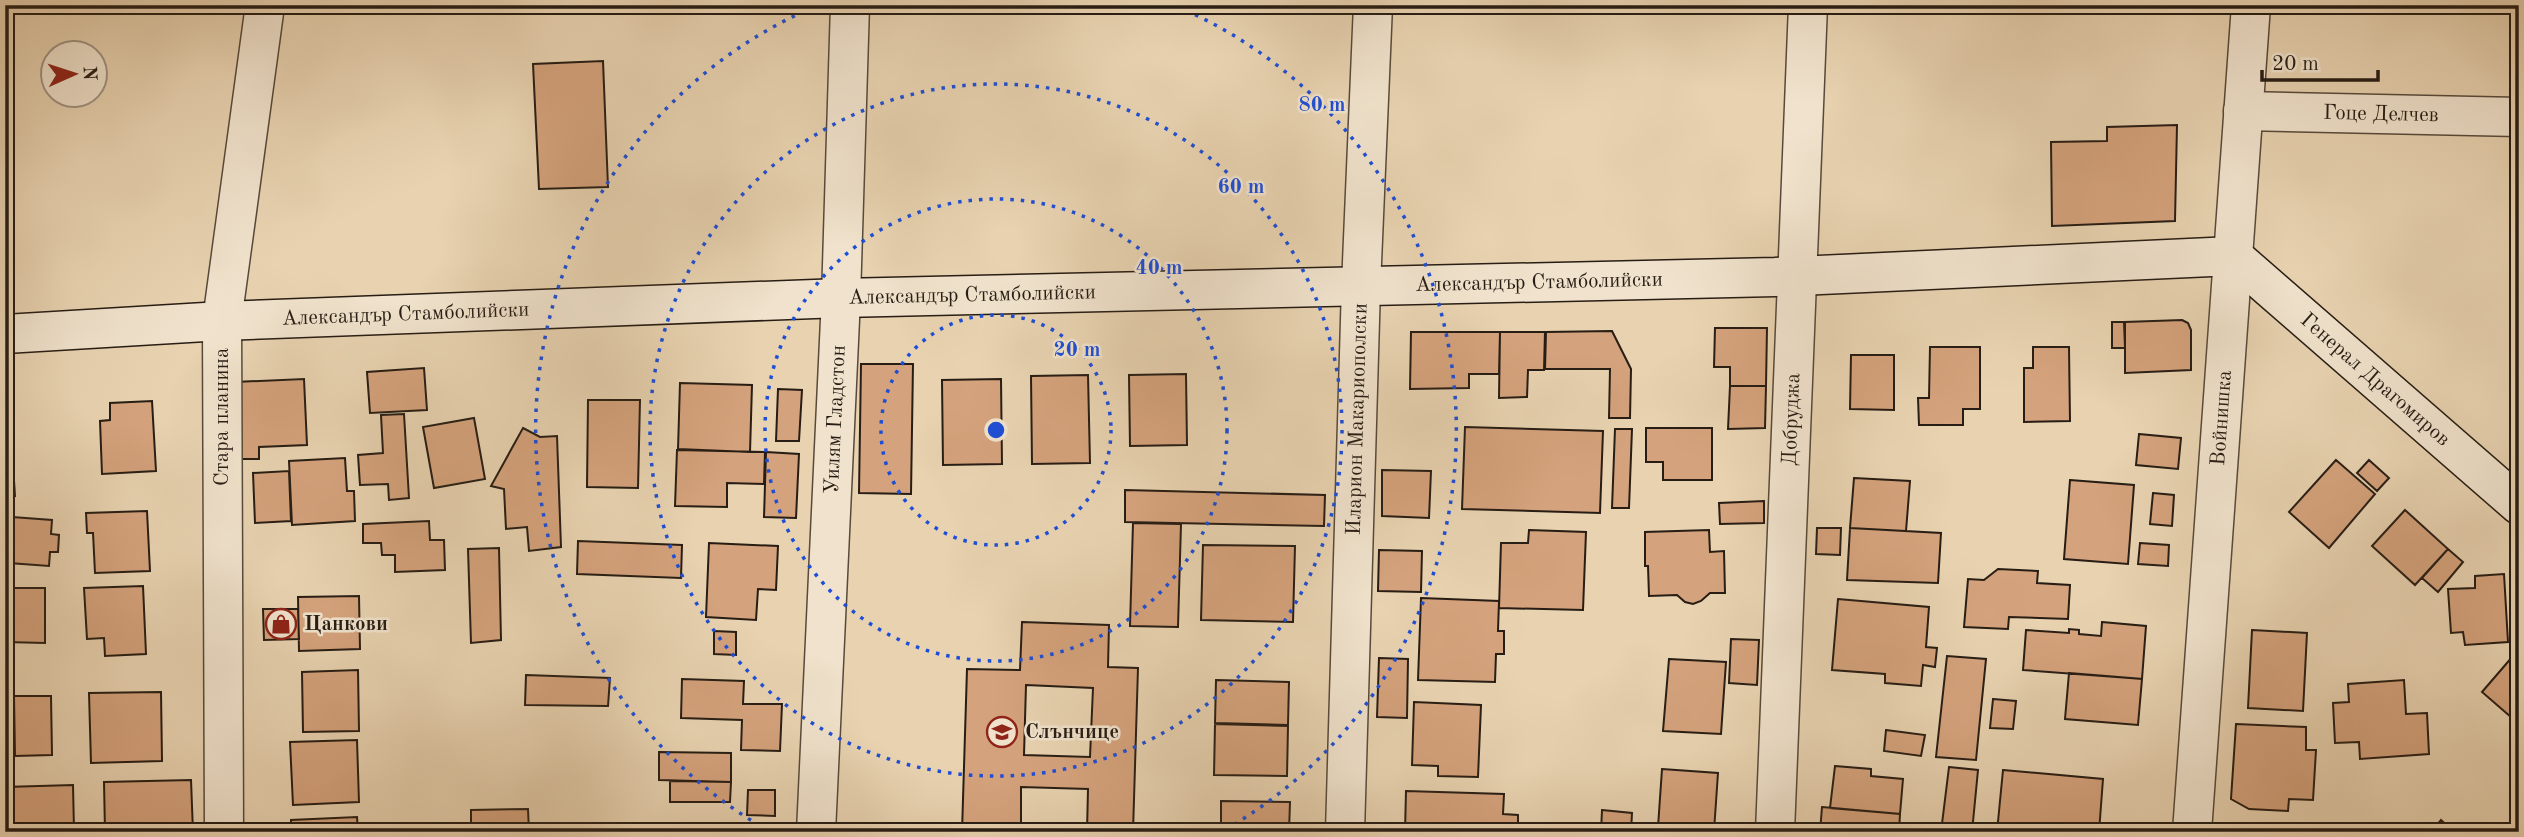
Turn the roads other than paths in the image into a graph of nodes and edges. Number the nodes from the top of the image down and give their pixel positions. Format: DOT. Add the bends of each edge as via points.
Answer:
graph roads {
  1 [pos="265,5"];
  2 [pos="850,5"];
  3 [pos="1373,5"];
  4 [pos="1808,5"];
  5 [pos="2251,5"];
  6 [pos="2243,111"];
  7 [pos="2519,117"];
  8 [pos="2233,256"];
  9 [pos="1797,276"];
  10 [pos="1361,286"];
  11 [pos="841,298"];
  12 [pos="222,321"];
  13 [pos="5,334"];
  14 [pos="2519,505"];
  15 [pos="223,832"];
  16 [pos="816,832"];
  17 [pos="1345,832"];
  18 [pos="1775,832"];
  19 [pos="2192,832"];
  1 -- 12 [label="street, Стара планина"];
  2 -- 11 [label="street, Уилям Гладстон"];
  3 -- 10 [label="street, Иларион Макариополски"];
  4 -- 9 [label="street, Добруджа"];
  5 -- 6 [label="street, Войнишка"];
  6 -- 7 [label="street, Гоце Делчев"];
  6 -- 8 [label="street, Войнишка"];
  8 -- 9 [label="street, Александър Стамболийски"];
  8 -- 14 [label="street, Генерал Драгомиров"];
  8 -- 19 [label="street, Войнишка"];
  9 -- 10 [label="street, Александър Стамболийски"];
  9 -- 18 [label="street, Добруджа"];
  10 -- 11 [label="street, Александър Стамболийски"];
  10 -- 17 [label="street, Иларион Макариополски"];
  11 -- 12 [label="street, Александър Стамболийски"];
  11 -- 16 [label="street, Уилям Гладстон"];
  12 -- 13 [label="street, Александър Стамболийски"];
  12 -- 15 [label="street, Стара планина"];
}
